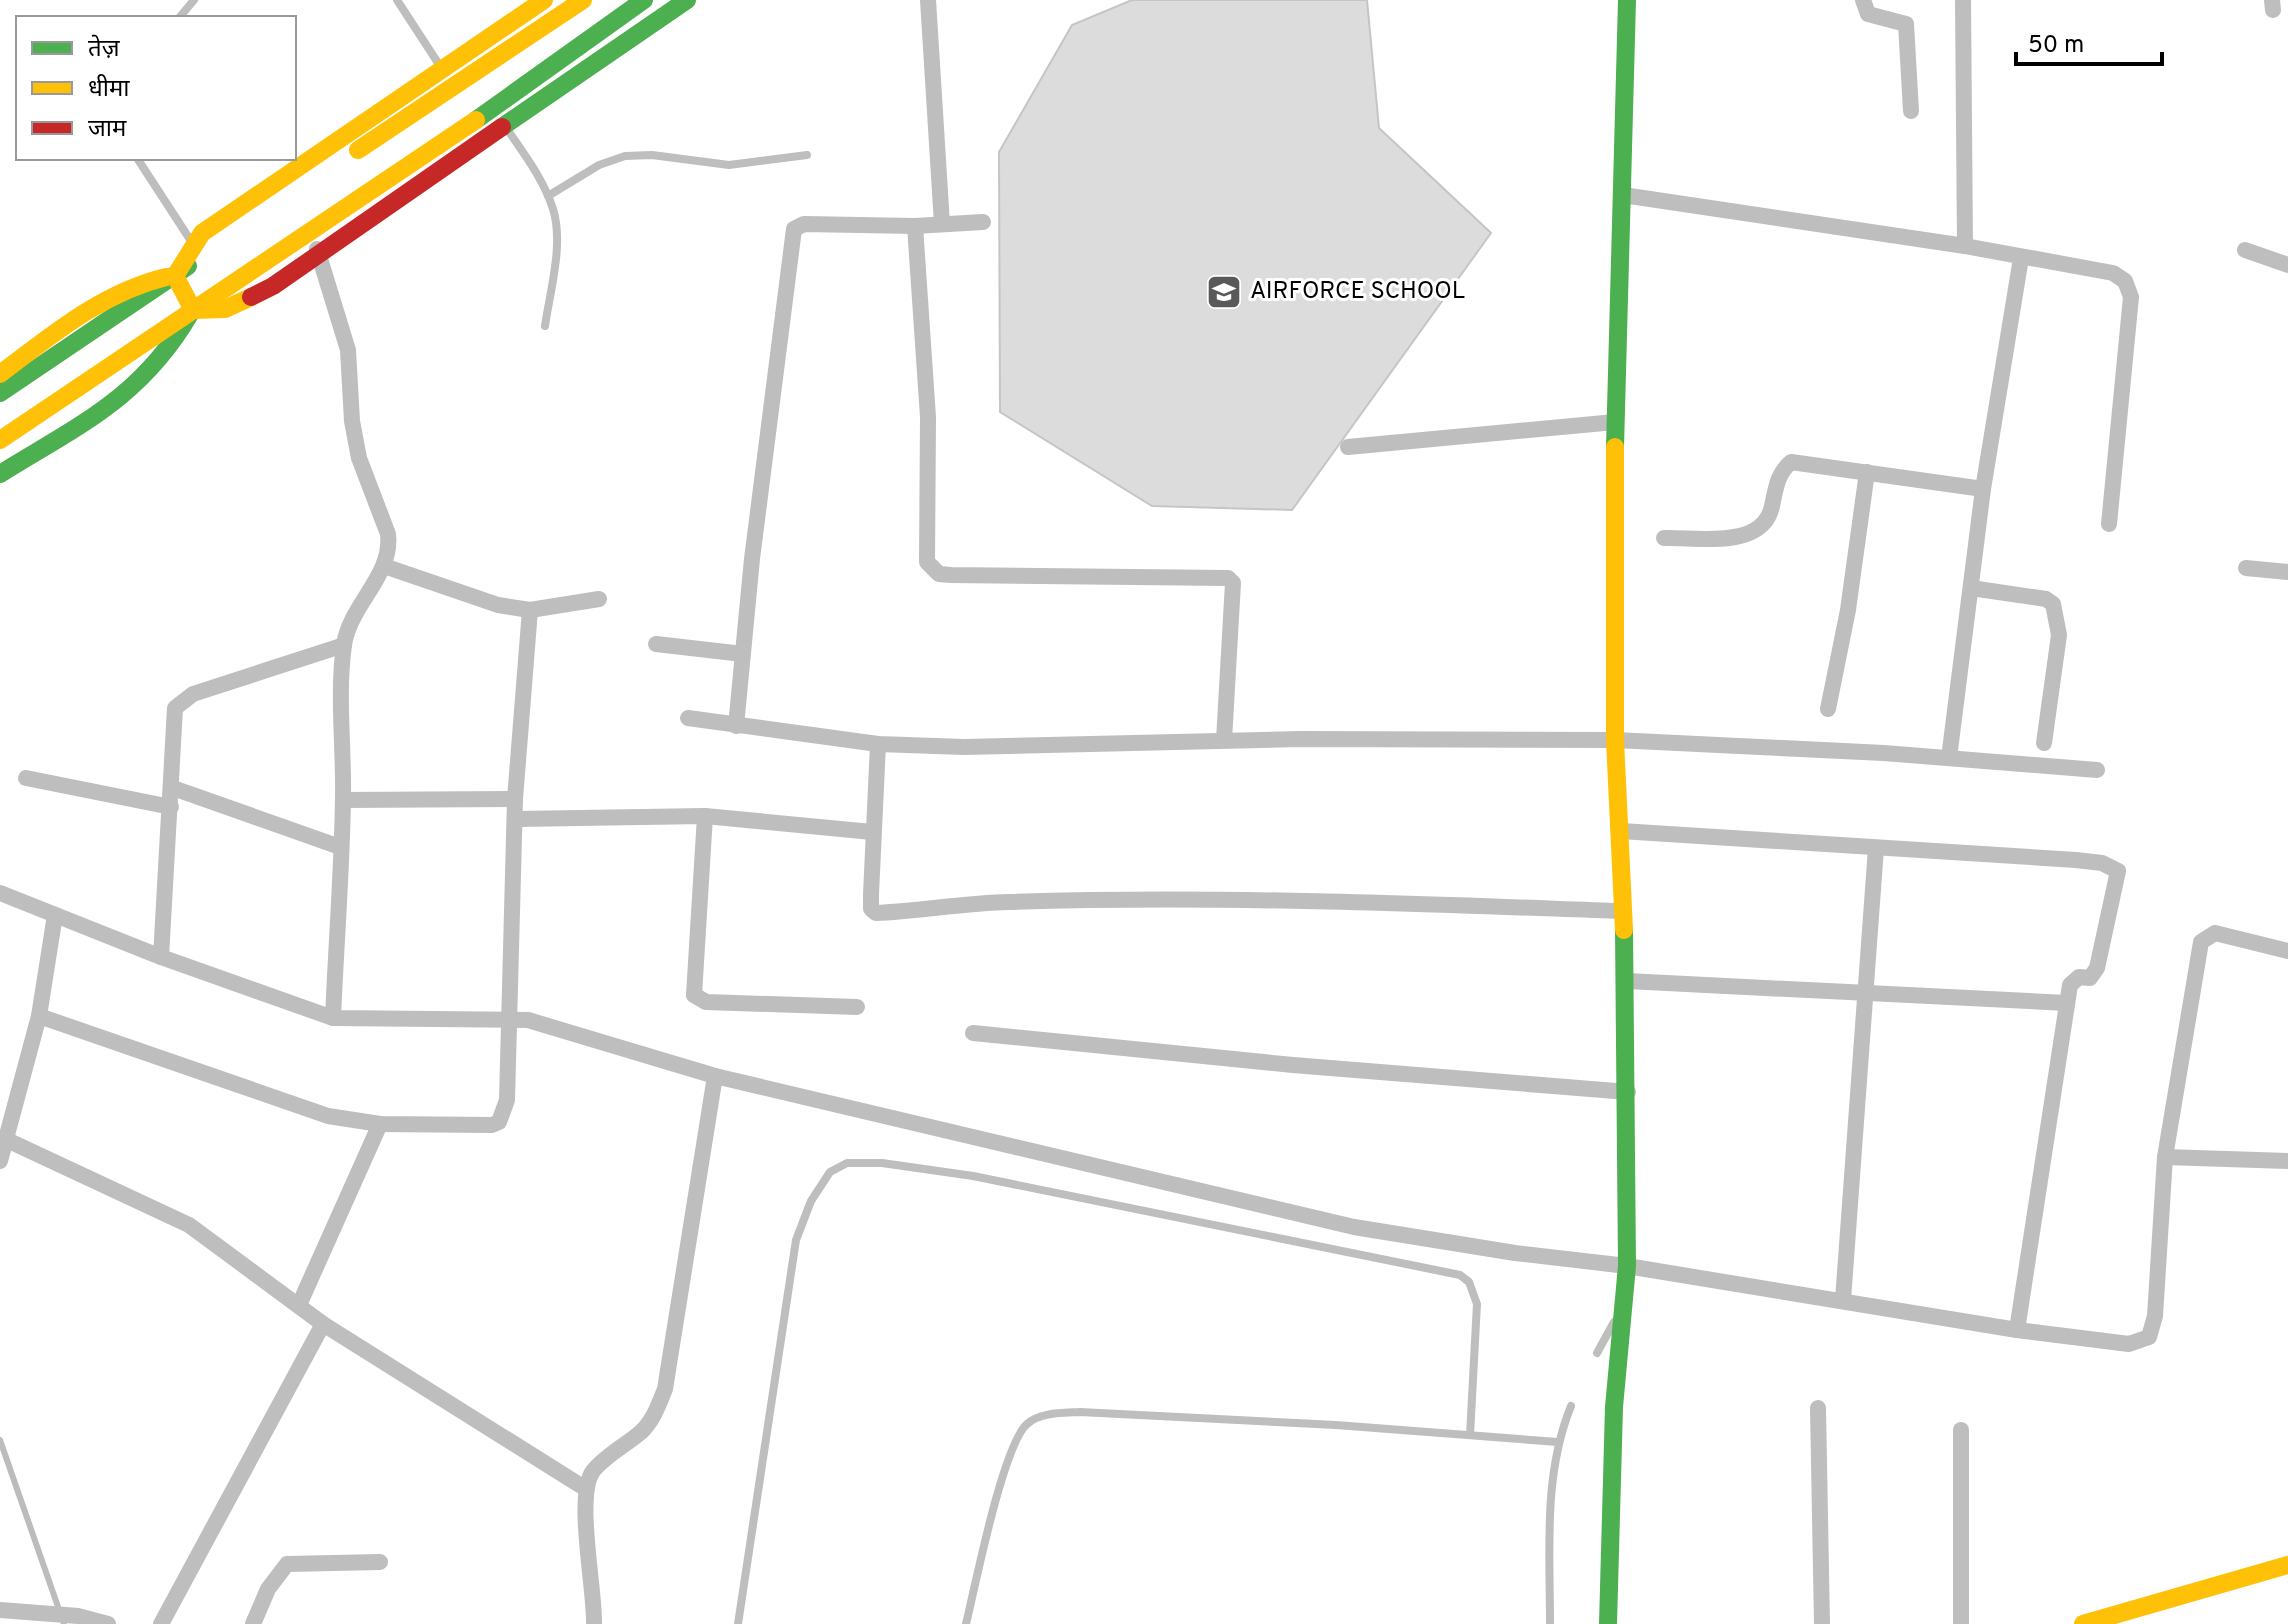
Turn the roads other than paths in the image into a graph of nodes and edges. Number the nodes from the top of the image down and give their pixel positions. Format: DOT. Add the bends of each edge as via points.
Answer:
graph roads {
  1 [pos="194,0"];
  2 [pos="397,0"];
  3 [pos="544,0"];
  4 [pos="583,0"];
  5 [pos="644,0"];
  6 [pos="687,0"];
  7 [pos="928,0"];
  8 [pos="1627,0"];
  9 [pos="1863,0"];
  10 [pos="1963,0"];
  11 [pos="181,16"];
  12 [pos="442,69"];
  13 [pos="454,87"];
  14 [pos="1911,111"];
  15 [pos="498,116"];
  16 [pos="807,155"];
  17 [pos="138,160"];
  18 [pos="1623,195"];
  19 [pos="548,196"];
  20 [pos="983,222"];
  21 [pos="942,224"];
  22 [pos="915,226"];
  23 [pos="311,232"];
  24 [pos="1965,246"];
  25 [pos="196,249"];
  26 [pos="2245,250"];
  27 [pos="320,256"];
  28 [pos="2021,258"];
  29 [pos="2288,265"];
  30 [pos="175,276"];
  31 [pos="193,310"];
  32 [pos="545,326"];
  33 [pos="0,374"];
  34 [pos="0,393"];
  35 [pos="1615,422"];
  36 [pos="0,440"];
  37 [pos="1348,447"];
  38 [pos="1867,472"];
  39 [pos="0,474"];
  40 [pos="1983,489"];
  41 [pos="2109,524"];
  42 [pos="1664,538"];
  43 [pos="384,566"];
  44 [pos="2246,568"];
  45 [pos="2288,572"];
  46 [pos="1971,588"];
  47 [pos="599,599"];
  48 [pos="530,610"];
  49 [pos="656,644"];
  50 [pos="344,645"];
  51 [pos="743,654"];
  52 [pos="1828,709"];
  53 [pos="688,718"];
  54 [pos="736,726"];
  55 [pos="1224,740"];
  56 [pos="1615,740"];
  57 [pos="2044,743"];
  58 [pos="878,744"];
  59 [pos="1949,758"];
  60 [pos="2097,770"];
  61 [pos="26,778"];
  62 [pos="173,788"];
  63 [pos="515,799"];
  64 [pos="343,800"];
  65 [pos="171,807"];
  66 [pos="705,816"];
  67 [pos="516,819"];
  68 [pos="1621,831"];
  69 [pos="872,832"];
  70 [pos="340,847"];
  71 [pos="1876,848"];
  72 [pos="0,893"];
  73 [pos="1622,911"];
  74 [pos="55,915"];
  75 [pos="2288,951"];
  76 [pos="161,957"];
  77 [pos="1627,981"];
  78 [pos="1866,993"];
  79 [pos="2067,1003"];
  80 [pos="857,1007"];
  81 [pos="39,1016"];
  82 [pos="333,1018"];
  83 [pos="507,1018"];
  84 [pos="973,1033"];
  85 [pos="715,1076"];
  86 [pos="1628,1092"];
  87 [pos="380,1124"];
  88 [pos="7,1140"];
  89 [pos="2165,1157"];
  90 [pos="0,1161"];
  91 [pos="2288,1161"];
  92 [pos="1627,1266"];
  93 [pos="1843,1300"];
  94 [pos="1624,1304"];
  95 [pos="299,1305"];
  96 [pos="323,1324"];
  97 [pos="2017,1330"];
  98 [pos="1597,1353"];
  99 [pos="1571,1406"];
  100 [pos="1818,1408"];
  101 [pos="1961,1430"];
  102 [pos="1470,1435"];
  103 [pos="1558,1442"];
  104 [pos="586,1489"];
  105 [pos="380,1562"];
  106 [pos="2288,1565"];
  107 [pos="0,1610"];
  108 [pos="2092,1623"];
  109 [pos="108,1624"];
  110 [pos="161,1624"];
  111 [pos="253,1624"];
  112 [pos="594,1624"];
  113 [pos="738,1624"];
  114 [pos="966,1624"];
  115 [pos="1550,1624"];
  116 [pos="1608,1624"];
  117 [pos="1822,1624"];
  118 [pos="1961,1624"];
  1 -- 11 [label="lane"];
  2 -- 12 [label="lane"];
  3 -- 12 [label="main road"];
  4 -- 13 [label="main road"];
  5 -- 15 [label="main road"];
  6 -- 15 [label="main road"];
  7 -- 21 [label="street"];
  8 -- 18 [label="main road"];
  9 -- 14 [label="street" via="1868,14 1906,24"];
  10 -- 24 [label="street"];
  12 -- 13 [label="lane"];
  12 -- 25 [label="main road" via="218,221"];
  13 -- 25 [label="main road"];
  15 -- 19 [label="lane"];
  15 -- 23 [label="main road"];
  15 -- 27 [label="main road"];
  16 -- 19 [label="lane" via="729,165 625,156"];
  17 -- 25 [label="lane"];
  18 -- 24 [label="street"];
  18 -- 35 [label="main road"];
  19 -- 32 [label="lane" via="557,243"];
  20 -- 21 [label="street"];
  21 -- 22 [label="street"];
  22 -- 51 [label="street" via="804,224 794,229"];
  22 -- 55 [label="street" via="928,417 927,562 939,574 951,575 1228,578 1233,583"];
  23 -- 27 [label="street"];
  23 -- 31 [label="main road"];
  24 -- 28 [label="street"];
  25 -- 30 [label="main road"];
  26 -- 29 [label="street"];
  27 -- 31 [label="main road" via="247,301 225,309"];
  27 -- 43 [label="street" via="348,350 359,458 388,534"];
  28 -- 40 [label="street"];
  28 -- 41 [label="street" via="2113,273 2125,281 2131,297"];
  30 -- 31 [label="main road"];
  30 -- 33 [label="main road" via="127,287"];
  30 -- 34 [label="main road"];
  31 -- 36 [label="main road"];
  31 -- 39 [label="main road" via="148,375"];
  35 -- 37 [label="street"];
  35 -- 56 [label="main road"];
  38 -- 40 [label="street"];
  38 -- 42 [label="street" via="1791,462 1777,480 1771,514 1756,532"];
  38 -- 52 [label="street"];
  40 -- 46 [label="street"];
  43 -- 48 [label="street" via="498,605"];
  43 -- 50 [label="street" via="355,613"];
  44 -- 45 [label="street"];
  46 -- 57 [label="street" via="2053,604 2059,635"];
  46 -- 59 [label="street"];
  47 -- 48 [label="street"];
  48 -- 63 [label="street"];
  49 -- 51 [label="street"];
  50 -- 62 [label="street" via="181,700 173,717"];
  50 -- 64 [label="street"];
  51 -- 54 [label="street"];
  53 -- 54 [label="street"];
  54 -- 58 [label="street"];
  55 -- 56 [label="street"];
  55 -- 58 [label="street"];
  56 -- 59 [label="street"];
  56 -- 68 [label="main road"];
  58 -- 69 [label="street"];
  59 -- 60 [label="street"];
  61 -- 65 [label="street"];
  62 -- 65 [label="street"];
  62 -- 70 [label="street"];
  63 -- 64 [label="street"];
  63 -- 67 [label="street"];
  64 -- 70 [label="street"];
  65 -- 76 [label="street"];
  66 -- 67 [label="street"];
  66 -- 69 [label="street"];
  66 -- 80 [label="street" via="694,995 706,1002"];
  67 -- 83 [label="street"];
  68 -- 71 [label="street"];
  68 -- 73 [label="main road"];
  69 -- 73 [label="street" via="871,909 876,913 1006,902 1167,899"];
  70 -- 82 [label="street"];
  71 -- 78 [label="street"];
  71 -- 79 [label="street" via="2115,867 2097,968 2090,978 2074,979"];
  72 -- 74 [label="street"];
  73 -- 77 [label="main road"];
  74 -- 76 [label="street"];
  74 -- 81 [label="street"];
  75 -- 89 [label="street" via="2215,933 2201,942"];
  76 -- 82 [label="street"];
  77 -- 78 [label="street"];
  77 -- 86 [label="main road"];
  78 -- 79 [label="street"];
  78 -- 93 [label="street"];
  79 -- 97 [label="street"];
  81 -- 87 [label="street" via="307,1110"];
  81 -- 88 [label="street"];
  82 -- 83 [label="street"];
  83 -- 85 [label="street"];
  83 -- 87 [label="street" via="507,1100 499,1122"];
  84 -- 86 [label="street"];
  85 -- 92 [label="street" via="1354,1227"];
  85 -- 104 [label="street" via="665,1389 643,1430 592,1472"];
  86 -- 92 [label="main road"];
  87 -- 95 [label="street"];
  88 -- 90 [label="street"];
  88 -- 95 [label="street" via="189,1225"];
  89 -- 91 [label="street"];
  89 -- 97 [label="street" via="2155,1316 2149,1337 2129,1344"];
  92 -- 93 [label="street"];
  92 -- 94 [label="main road"];
  93 -- 97 [label="street"];
  94 -- 98 [label="lane"];
  94 -- 116 [label="main road" via="1614,1407"];
  95 -- 96 [label="street"];
  96 -- 104 [label="street"];
  96 -- 110 [label="street"];
  99 -- 103 [label="lane"];
  100 -- 117 [label="street"];
  101 -- 118 [label="street"];
  102 -- 103 [label="lane"];
  102 -- 113 [label="lane" via="1477,1304 1469,1282 1460,1275 973,1176 847,1163 820,1184 796,1240"];
  102 -- 114 [label="lane" via="1110,1413 1043,1415 1028,1422 1013,1450"];
  103 -- 115 [label="lane" via="1551,1492"];
  104 -- 112 [label="street"];
  105 -- 111 [label="street" via="287,1564 275,1577"];
  106 -- 108 [label="main road"];
  107 -- 109 [label="street" via="78,1616"];
}
